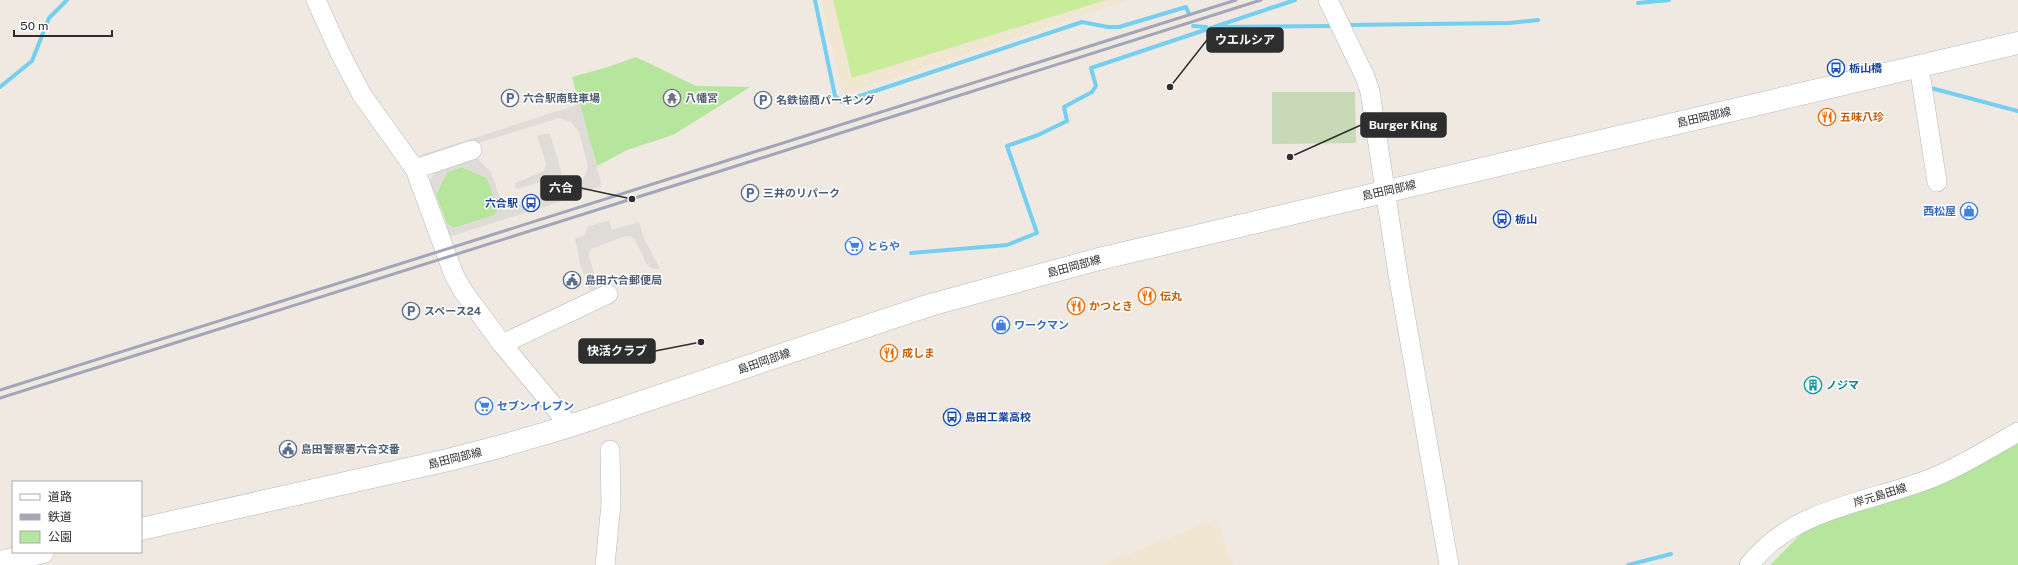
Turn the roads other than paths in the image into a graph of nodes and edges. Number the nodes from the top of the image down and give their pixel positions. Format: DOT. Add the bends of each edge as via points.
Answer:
graph roads {
  1 [pos="316,0"];
  2 [pos="1328,0"];
  3 [pos="2018,43"];
  4 [pos="1919,66"];
  5 [pos="472,150"];
  6 [pos="415,169"];
  7 [pos="1937,182"];
  8 [pos="1384,191"];
  9 [pos="608,294"];
  10 [pos="502,344"];
  11 [pos="570,426"];
  12 [pos="2018,432"];
  13 [pos="610,450"];
  14 [pos="142,529"];
  15 [pos="39,553"];
  16 [pos="0,562"];
  17 [pos="605,565"];
  18 [pos="1449,565"];
  19 [pos="1749,565"];
  1 -- 6 [label="street" via="362,95"];
  2 -- 8 [label="street" via="1366,78"];
  3 -- 4 [label="main road, 島田岡部線"];
  4 -- 7 [label="street"];
  4 -- 8 [label="main road, 島田岡部線"];
  5 -- 6 [label="street"];
  6 -- 10 [label="street" via="454,275"];
  8 -- 11 [label="main road, 島田岡部線" via="1099,259 930,305"];
  8 -- 18 [label="street"];
  9 -- 10 [label="street"];
  10 -- 11 [label="street"];
  11 -- 14 [label="main road, 島田岡部線" via="448,460"];
  12 -- 19 [label="street, 岸元島田線" via="1933,478 1807,519 1779,536"];
  13 -- 17 [label="street" via="611,504"];
  15 -- 16 [label="main road"];
}
